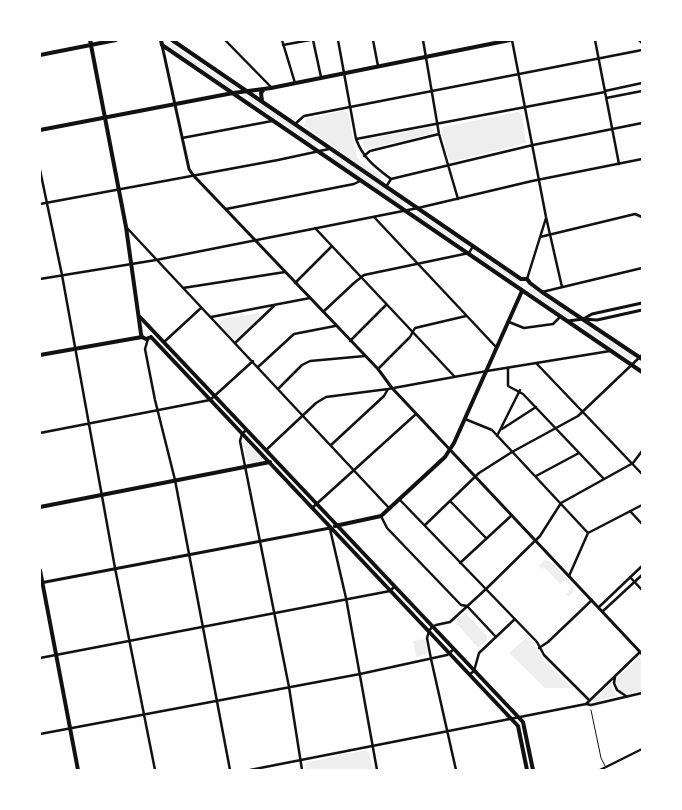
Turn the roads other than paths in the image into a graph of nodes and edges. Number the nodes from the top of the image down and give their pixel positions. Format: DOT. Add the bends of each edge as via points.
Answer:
graph roads {
  1 [pos="116,40"];
  2 [pos="172,40"];
  3 [pos="225,40"];
  4 [pos="282,40"];
  5 [pos="311,40"];
  6 [pos="338,40"];
  7 [pos="373,40"];
  8 [pos="423,40"];
  9 [pos="511,40"];
  10 [pos="595,40"];
  11 [pos="639,40"];
  12 [pos="90,42"];
  13 [pos="162,43"];
  14 [pos="642,43"];
  15 [pos="283,45"];
  16 [pos="642,50"];
  17 [pos="40,55"];
  18 [pos="426,57"];
  19 [pos="599,59"];
  20 [pos="378,66"];
  21 [pos="344,72"];
  22 [pos="520,74"];
  23 [pos="321,77"];
  24 [pos="295,83"];
  25 [pos="642,83"];
  26 [pos="271,88"];
  27 [pos="264,89"];
  28 [pos="247,91"];
  29 [pos="642,91"];
  30 [pos="432,92"];
  31 [pos="605,92"];
  32 [pos="233,93"];
  33 [pos="606,98"];
  34 [pos="262,101"];
  35 [pos="175,104"];
  36 [pos="526,106"];
  37 [pos="350,107"];
  38 [pos="105,118"];
  39 [pos="274,120"];
  40 [pos="642,123"];
  41 [pos="295,124"];
  42 [pos="437,124"];
  43 [pos="612,128"];
  44 [pos="40,130"];
  45 [pos="439,134"];
  46 [pos="182,138"];
  47 [pos="356,138"];
  48 [pos="533,145"];
  49 [pos="330,148"];
  50 [pos="320,152"];
  51 [pos="364,156"];
  52 [pos="642,159"];
  53 [pos="619,164"];
  54 [pos="447,166"];
  55 [pos="40,170"];
  56 [pos="192,175"];
  57 [pos="391,179"];
  58 [pos="361,180"];
  59 [pos="539,180"];
  60 [pos="386,187"];
  61 [pos="119,190"];
  62 [pos="458,199"];
  63 [pos="46,203"];
  64 [pos="40,204"];
  65 [pos="418,208"];
  66 [pos="226,209"];
  67 [pos="406,210"];
  68 [pos="374,217"];
  69 [pos="546,217"];
  70 [pos="642,217"];
  71 [pos="126,227"];
  72 [pos="315,228"];
  73 [pos="550,235"];
  74 [pos="540,237"];
  75 [pos="255,240"];
  76 [pos="332,246"];
  77 [pos="474,246"];
  78 [pos="468,253"];
  79 [pos="156,260"];
  80 [pos="130,264"];
  81 [pos="417,264"];
  82 [pos="642,268"];
  83 [pos="285,272"];
  84 [pos="62,275"];
  85 [pos="361,277"];
  86 [pos="40,279"];
  87 [pos="521,279"];
  88 [pos="529,281"];
  89 [pos="295,283"];
  90 [pos="562,287"];
  91 [pos="183,288"];
  92 [pos="521,290"];
  93 [pos="542,292"];
  94 [pos="310,298"];
  95 [pos="642,303"];
  96 [pos="387,304"];
  97 [pos="274,306"];
  98 [pos="202,308"];
  99 [pos="642,310"];
  100 [pos="323,312"];
  101 [pos="139,316"];
  102 [pos="467,316"];
  103 [pos="561,316"];
  104 [pos="211,318"];
  105 [pos="583,319"];
  106 [pos="568,321"];
  107 [pos="507,322"];
  108 [pos="335,326"];
  109 [pos="151,329"];
  110 [pos="412,331"];
  111 [pos="141,332"];
  112 [pos="142,337"];
  113 [pos="150,338"];
  114 [pos="350,341"];
  115 [pos="164,342"];
  116 [pos="235,344"];
  117 [pos="496,348"];
  118 [pos="74,349"];
  119 [pos="610,351"];
  120 [pos="40,356"];
  121 [pos="365,356"];
  122 [pos="641,358"];
  123 [pos="253,361"];
  124 [pos="537,364"];
  125 [pos="632,366"];
  126 [pos="258,367"];
  127 [pos="508,368"];
  128 [pos="378,370"];
  129 [pos="487,371"];
  130 [pos="642,372"];
  131 [pos="454,376"];
  132 [pos="278,389"];
  133 [pos="390,389"];
  134 [pos="520,390"];
  135 [pos="215,396"];
  136 [pos="210,400"];
  137 [pos="536,407"];
  138 [pos="158,409"];
  139 [pos="583,412"];
  140 [pos="416,414"];
  141 [pos="302,415"];
  142 [pos="465,419"];
  143 [pos="88,423"];
  144 [pos="555,427"];
  145 [pos="246,430"];
  146 [pos="500,430"];
  147 [pos="40,433"];
  148 [pos="242,434"];
  149 [pos="497,436"];
  150 [pos="331,445"];
  151 [pos="450,450"];
  152 [pos="266,451"];
  153 [pos="642,451"];
  154 [pos="512,452"];
  155 [pos="579,453"];
  156 [pos="272,461"];
  157 [pos="633,463"];
  158 [pos="245,468"];
  159 [pos="354,471"];
  160 [pos="642,474"];
  161 [pos="536,476"];
  162 [pos="475,477"];
  163 [pos="604,479"];
  164 [pos="175,480"];
  165 [pos="102,495"];
  166 [pos="400,500"];
  167 [pos="450,502"];
  168 [pos="561,503"];
  169 [pos="317,504"];
  170 [pos="642,505"];
  171 [pos="40,507"];
  172 [pos="312,508"];
  173 [pos="390,508"];
  174 [pos="630,511"];
  175 [pos="512,515"];
  176 [pos="381,516"];
  177 [pos="642,524"];
  178 [pos="337,525"];
  179 [pos="425,526"];
  180 [pos="330,528"];
  181 [pos="588,533"];
  182 [pos="486,538"];
  183 [pos="259,541"];
  184 [pos="535,541"];
  185 [pos="188,554"];
  186 [pos="460,563"];
  187 [pos="642,566"];
  188 [pos="115,568"];
  189 [pos="40,570"];
  190 [pos="642,575"];
  191 [pos="569,576"];
  192 [pos="630,577"];
  193 [pos="634,582"];
  194 [pos="41,583"];
  195 [pos="394,587"];
  196 [pos="486,588"];
  197 [pos="642,590"];
  198 [pos="390,591"];
  199 [pos="346,598"];
  200 [pos="592,600"];
  201 [pos="467,606"];
  202 [pos="599,607"];
  203 [pos="603,611"];
  204 [pos="274,612"];
  205 [pos="515,619"];
  206 [pos="203,627"];
  207 [pos="432,627"];
  208 [pos="429,631"];
  209 [pos="496,637"];
  210 [pos="130,641"];
  211 [pos="539,648"];
  212 [pos="454,649"];
  213 [pos="449,653"];
  214 [pos="641,653"];
  215 [pos="56,655"];
  216 [pos="40,658"];
  217 [pos="431,659"];
  218 [pos="474,671"];
  219 [pos="360,674"];
  220 [pos="470,674"];
  221 [pos="615,676"];
  222 [pos="289,687"];
  223 [pos="642,693"];
  224 [pos="628,696"];
  225 [pos="217,700"];
  226 [pos="589,700"];
  227 [pos="586,704"];
  228 [pos="591,710"];
  229 [pos="145,714"];
  230 [pos="511,718"];
  231 [pos="518,718"];
  232 [pos="70,729"];
  233 [pos="449,732"];
  234 [pos="40,734"];
  235 [pos="372,745"];
  236 [pos="642,749"];
  237 [pos="300,760"];
  238 [pos="606,769"];
  239 [pos="78,770"];
  240 [pos="155,770"];
  241 [pos="230,770"];
  242 [pos="250,770"];
  243 [pos="302,770"];
  244 [pos="377,770"];
  245 [pos="456,770"];
  246 [pos="527,770"];
  247 [pos="533,770"];
  248 [pos="600,770"];
  1 -- 12 [label="main road"];
  2 -- 28 [label="main road"];
  3 -- 26 [label="street"];
  4 -- 15 [label="street"];
  5 -- 15 [label="street"];
  5 -- 23 [label="street"];
  6 -- 21 [label="street"];
  7 -- 20 [label="street"];
  8 -- 18 [label="street"];
  9 -- 18 [label="main road"];
  9 -- 22 [label="street"];
  10 -- 19 [label="street"];
  11 -- 14 [label="street"];
  12 -- 17 [label="main road"];
  12 -- 38 [label="main road"];
  13 -- 32 [label="main road"];
  13 -- 35 [label="street"];
  15 -- 24 [label="street"];
  16 -- 19 [label="street"];
  18 -- 20 [label="main road"];
  18 -- 30 [label="street"];
  19 -- 22 [label="street"];
  19 -- 31 [label="street"];
  20 -- 21 [label="main road"];
  21 -- 23 [label="main road"];
  21 -- 37 [label="street"];
  22 -- 30 [label="street"];
  22 -- 36 [label="street"];
  23 -- 24 [label="main road"];
  24 -- 26 [label="main road"];
  25 -- 31 [label="street"];
  26 -- 27 [label="main road"];
  27 -- 28 [label="main road"];
  27 -- 34 [label="main road" via="260,93"];
  28 -- 32 [label="main road"];
  28 -- 34 [label="main road"];
  29 -- 33 [label="street"];
  30 -- 37 [label="street"];
  30 -- 42 [label="street"];
  31 -- 33 [label="street"];
  31 -- 36 [label="street"];
  32 -- 35 [label="main road"];
  32 -- 39 [label="main road"];
  33 -- 43 [label="street"];
  34 -- 41 [label="main road"];
  35 -- 38 [label="main road"];
  35 -- 46 [label="street"];
  36 -- 42 [label="street"];
  36 -- 48 [label="street"];
  37 -- 41 [label="street" via="304,116"];
  37 -- 47 [label="street"];
  38 -- 44 [label="main road"];
  38 -- 61 [label="main road"];
  39 -- 46 [label="street"];
  39 -- 50 [label="main road"];
  40 -- 43 [label="street"];
  41 -- 49 [label="main road"];
  42 -- 45 [label="street"];
  42 -- 47 [label="street"];
  43 -- 48 [label="street"];
  43 -- 53 [label="street"];
  45 -- 51 [label="street" via="370,151"];
  45 -- 54 [label="street"];
  46 -- 56 [label="street"];
  47 -- 51 [label="street"];
  48 -- 54 [label="street"];
  48 -- 59 [label="street"];
  49 -- 50 [label="street"];
  49 -- 60 [label="main road"];
  50 -- 56 [label="street"];
  50 -- 58 [label="main road"];
  51 -- 57 [label="street"];
  52 -- 53 [label="street"];
  53 -- 59 [label="street"];
  54 -- 57 [label="street"];
  54 -- 62 [label="street"];
  55 -- 63 [label="street"];
  56 -- 61 [label="street"];
  56 -- 66 [label="street"];
  57 -- 60 [label="street"];
  58 -- 66 [label="street"];
  58 -- 67 [label="main road"];
  59 -- 62 [label="street"];
  59 -- 69 [label="street"];
  60 -- 65 [label="main road"];
  61 -- 63 [label="street"];
  61 -- 71 [label="main road"];
  62 -- 65 [label="street"];
  63 -- 64 [label="street"];
  63 -- 84 [label="street"];
  65 -- 67 [label="street"];
  65 -- 77 [label="main road"];
  66 -- 75 [label="street"];
  67 -- 68 [label="street"];
  67 -- 78 [label="main road"];
  68 -- 72 [label="street"];
  68 -- 81 [label="street"];
  69 -- 73 [label="street"];
  69 -- 74 [label="street"];
  70 -- 73 [label="street" via="635,214"];
  71 -- 79 [label="street"];
  71 -- 80 [label="main road"];
  72 -- 75 [label="street"];
  72 -- 76 [label="street"];
  73 -- 74 [label="street"];
  73 -- 90 [label="street"];
  74 -- 88 [label="street"];
  75 -- 79 [label="street"];
  75 -- 83 [label="street"];
  76 -- 85 [label="street"];
  76 -- 89 [label="street"];
  77 -- 78 [label="street"];
  77 -- 87 [label="main road"];
  78 -- 81 [label="street"];
  78 -- 92 [label="main road"];
  79 -- 80 [label="street"];
  79 -- 91 [label="street"];
  80 -- 84 [label="street"];
  80 -- 101 [label="main road"];
  81 -- 85 [label="street"];
  81 -- 102 [label="street"];
  82 -- 90 [label="street"];
  83 -- 89 [label="street"];
  83 -- 91 [label="street"];
  84 -- 86 [label="street"];
  84 -- 118 [label="street"];
  85 -- 96 [label="street"];
  85 -- 100 [label="street"];
  87 -- 88 [label="main road"];
  87 -- 92 [label="main road" via="518,284"];
  88 -- 92 [label="main road" via="529,288"];
  88 -- 93 [label="main road"];
  89 -- 94 [label="street"];
  90 -- 93 [label="street"];
  91 -- 98 [label="street"];
  92 -- 103 [label="main road"];
  92 -- 107 [label="main road"];
  93 -- 105 [label="main road"];
  94 -- 97 [label="street"];
  94 -- 100 [label="street"];
  95 -- 105 [label="street"];
  96 -- 110 [label="street"];
  96 -- 114 [label="street"];
  97 -- 104 [label="street"];
  97 -- 116 [label="street"];
  98 -- 104 [label="street"];
  98 -- 115 [label="street"];
  99 -- 105 [label="street" via="598,320"];
  100 -- 108 [label="street"];
  101 -- 109 [label="main road"];
  101 -- 111 [label="main road"];
  102 -- 110 [label="street"];
  102 -- 117 [label="street"];
  103 -- 106 [label="main road"];
  103 -- 107 [label="street" via="553,324 524,328"];
  104 -- 116 [label="street"];
  105 -- 106 [label="street"];
  105 -- 122 [label="main road"];
  106 -- 119 [label="main road"];
  107 -- 117 [label="main road"];
  108 -- 114 [label="street"];
  108 -- 126 [label="street" via="294,334"];
  109 -- 111 [label="main road" via="144,328"];
  109 -- 113 [label="main road"];
  109 -- 115 [label="main road"];
  110 -- 128 [label="street"];
  110 -- 131 [label="street"];
  111 -- 112 [label="main road"];
  112 -- 113 [label="main road"];
  112 -- 118 [label="main road"];
  113 -- 136 [label="main road"];
  113 -- 138 [label="street" via="145,349"];
  114 -- 121 [label="street"];
  115 -- 135 [label="main road"];
  116 -- 123 [label="street"];
  117 -- 129 [label="main road"];
  118 -- 120 [label="main road"];
  118 -- 143 [label="street"];
  119 -- 124 [label="street"];
  119 -- 125 [label="main road"];
  121 -- 128 [label="street"];
  121 -- 132 [label="street" via="310,361"];
  122 -- 125 [label="street"];
  123 -- 126 [label="street"];
  123 -- 135 [label="street"];
  124 -- 127 [label="street"];
  124 -- 139 [label="street"];
  125 -- 130 [label="main road"];
  125 -- 139 [label="street"];
  126 -- 132 [label="street"];
  127 -- 129 [label="street"];
  127 -- 134 [label="street" via="508,386"];
  128 -- 133 [label="street"];
  129 -- 131 [label="street"];
  129 -- 142 [label="main road"];
  131 -- 133 [label="street"];
  132 -- 141 [label="street"];
  133 -- 140 [label="street"];
  133 -- 141 [label="street" via="326,398"];
  133 -- 150 [label="street"];
  134 -- 137 [label="street"];
  134 -- 146 [label="street"];
  135 -- 136 [label="street"];
  135 -- 145 [label="main road"];
  136 -- 138 [label="street"];
  136 -- 148 [label="main road"];
  137 -- 144 [label="street"];
  137 -- 146 [label="street"];
  138 -- 143 [label="street"];
  138 -- 164 [label="street"];
  139 -- 144 [label="street"];
  139 -- 157 [label="street"];
  140 -- 151 [label="street"];
  140 -- 159 [label="street"];
  141 -- 150 [label="street"];
  141 -- 152 [label="street"];
  142 -- 149 [label="street" via="492,430"];
  142 -- 151 [label="main road"];
  143 -- 147 [label="street"];
  143 -- 165 [label="street"];
  144 -- 154 [label="street"];
  144 -- 155 [label="street"];
  145 -- 148 [label="street"];
  145 -- 152 [label="main road"];
  146 -- 149 [label="street"];
  148 -- 156 [label="main road"];
  148 -- 158 [label="street" via="240,441"];
  149 -- 154 [label="street"];
  150 -- 159 [label="street"];
  151 -- 162 [label="street"];
  151 -- 166 [label="main road"];
  152 -- 156 [label="main road"];
  153 -- 157 [label="street"];
  154 -- 161 [label="street"];
  154 -- 162 [label="street"];
  155 -- 161 [label="street"];
  155 -- 163 [label="street"];
  156 -- 158 [label="main road"];
  156 -- 169 [label="main road"];
  156 -- 172 [label="main road"];
  157 -- 160 [label="street"];
  157 -- 163 [label="street"];
  158 -- 164 [label="main road"];
  158 -- 183 [label="street"];
  159 -- 169 [label="street"];
  159 -- 173 [label="street"];
  161 -- 168 [label="street"];
  162 -- 167 [label="street"];
  162 -- 175 [label="street"];
  163 -- 168 [label="street"];
  164 -- 165 [label="main road"];
  164 -- 185 [label="street"];
  165 -- 171 [label="main road"];
  165 -- 188 [label="street"];
  166 -- 173 [label="main road"];
  166 -- 179 [label="street"];
  167 -- 179 [label="street"];
  167 -- 182 [label="street"];
  168 -- 181 [label="street"];
  168 -- 184 [label="street"];
  169 -- 172 [label="street"];
  169 -- 178 [label="main road"];
  170 -- 174 [label="street"];
  172 -- 180 [label="main road"];
  173 -- 176 [label="main road"];
  174 -- 177 [label="street"];
  174 -- 181 [label="street"];
  175 -- 182 [label="street"];
  175 -- 184 [label="street"];
  176 -- 178 [label="main road"];
  176 -- 201 [label="street" via="400,542 461,605"];
  178 -- 180 [label="main road"];
  178 -- 195 [label="main road"];
  179 -- 186 [label="street"];
  180 -- 183 [label="street"];
  180 -- 198 [label="main road"];
  180 -- 199 [label="street"];
  181 -- 191 [label="street"];
  182 -- 186 [label="street"];
  183 -- 185 [label="street"];
  183 -- 204 [label="street"];
  184 -- 191 [label="street"];
  184 -- 196 [label="street"];
  185 -- 188 [label="street"];
  185 -- 206 [label="street"];
  186 -- 196 [label="street"];
  187 -- 192 [label="street"];
  188 -- 194 [label="street"];
  188 -- 210 [label="street"];
  189 -- 194 [label="main road"];
  190 -- 193 [label="street"];
  191 -- 200 [label="street"];
  192 -- 193 [label="street"];
  192 -- 202 [label="street"];
  193 -- 197 [label="street"];
  193 -- 203 [label="street"];
  194 -- 215 [label="main road"];
  195 -- 198 [label="street"];
  195 -- 207 [label="main road"];
  196 -- 201 [label="street"];
  196 -- 205 [label="street"];
  198 -- 199 [label="street"];
  198 -- 208 [label="main road"];
  199 -- 204 [label="street"];
  199 -- 219 [label="street"];
  200 -- 202 [label="street"];
  200 -- 211 [label="street"];
  201 -- 207 [label="street" via="450,622"];
  201 -- 209 [label="street"];
  202 -- 203 [label="street"];
  203 -- 214 [label="street"];
  204 -- 206 [label="street"];
  204 -- 222 [label="street"];
  205 -- 209 [label="street"];
  205 -- 211 [label="street"];
  206 -- 210 [label="street"];
  206 -- 225 [label="street"];
  207 -- 208 [label="street"];
  207 -- 212 [label="main road"];
  208 -- 213 [label="main road"];
  208 -- 217 [label="street"];
  209 -- 218 [label="street" via="479,653"];
  210 -- 215 [label="street"];
  210 -- 229 [label="street"];
  211 -- 226 [label="street"];
  212 -- 213 [label="street"];
  212 -- 218 [label="main road"];
  213 -- 217 [label="street"];
  213 -- 220 [label="main road"];
  214 -- 221 [label="street"];
  215 -- 216 [label="street"];
  215 -- 232 [label="main road"];
  217 -- 219 [label="street"];
  217 -- 233 [label="street"];
  218 -- 220 [label="street"];
  218 -- 231 [label="main road"];
  219 -- 222 [label="street"];
  219 -- 235 [label="street"];
  220 -- 230 [label="main road"];
  221 -- 224 [label="street" via="616,690"];
  221 -- 226 [label="street"];
  222 -- 225 [label="street"];
  222 -- 237 [label="street"];
  223 -- 224 [label="street"];
  224 -- 227 [label="street"];
  225 -- 229 [label="street"];
  225 -- 241 [label="street"];
  226 -- 227 [label="street"];
  227 -- 231 [label="street"];
  228 -- 238 [label="lane"];
  229 -- 232 [label="street"];
  229 -- 240 [label="street"];
  230 -- 231 [label="street"];
  230 -- 233 [label="street"];
  230 -- 246 [label="main road" via="518,726"];
  231 -- 247 [label="main road" via="523,722"];
  232 -- 234 [label="street"];
  232 -- 239 [label="main road"];
  233 -- 235 [label="street"];
  233 -- 245 [label="street"];
  235 -- 237 [label="street"];
  235 -- 244 [label="street"];
  236 -- 238 [label="street"];
  237 -- 242 [label="street"];
  237 -- 243 [label="street"];
  238 -- 248 [label="street"];
}
